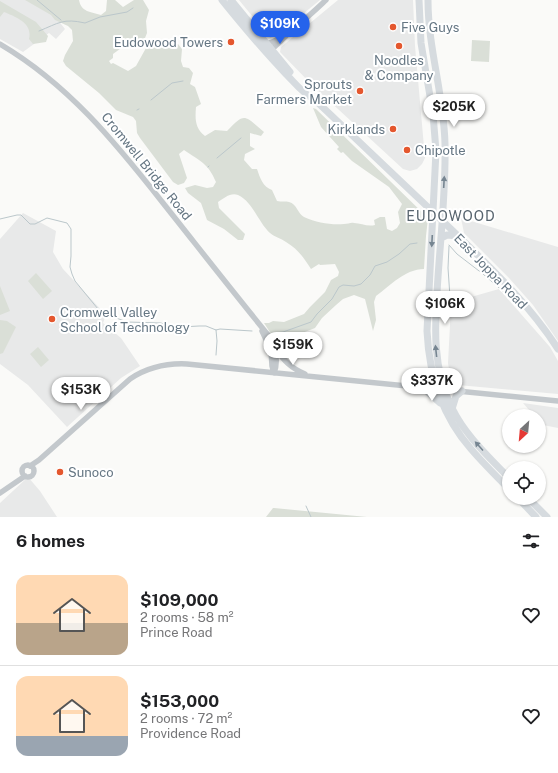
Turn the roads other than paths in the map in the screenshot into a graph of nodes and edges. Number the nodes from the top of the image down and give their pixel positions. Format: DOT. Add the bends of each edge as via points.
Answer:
graph roads {
  1 [pos="222,0"];
  2 [pos="231,0"];
  3 [pos="326,0"];
  4 [pos="419,0"];
  5 [pos="428,0"];
  6 [pos="0,44"];
  7 [pos="269,49"];
  8 [pos="435,189"];
  9 [pos="415,195"];
  10 [pos="433,212"];
  11 [pos="442,221"];
  12 [pos="458,236"];
  13 [pos="441,238"];
  14 [pos="258,322"];
  15 [pos="272,342"];
  16 [pos="558,349"];
  17 [pos="436,372"];
  18 [pos="274,373"];
  19 [pos="311,376"];
  20 [pos="421,386"];
  21 [pos="436,388"];
  22 [pos="444,389"];
  23 [pos="461,391"];
  24 [pos="558,401"];
  25 [pos="448,409"];
  26 [pos="32,467"];
  27 [pos="502,470"];
  28 [pos="24,474"];
  29 [pos="502,482"];
  30 [pos="0,493"];
  31 [pos="525,505"];
  32 [pos="535,505"];
  33 [pos="536,517"];
  34 [pos="547,517"];
  1 -- 7 [label="main road, East Joppa Road"];
  2 -- 7 [label="main road, East Joppa Road"];
  3 -- 7 [label="street"];
  4 -- 8 [label="main road" via="421,43 433,114"];
  11 -- 5 [label="main road, one-way" via="445,135 430,38"];
  6 -- 14 [label="street, Cromwell Bridge Road" via="59,86 99,124"];
  7 -- 9 [label="main road, East Joppa Road" via="314,98"];
  8 -- 9 [label="main road" via="428,197"];
  8 -- 10 [label="main road"];
  9 -- 10 [label="main road, East Joppa Road"];
  10 -- 11 [label="main road, East Joppa Road"];
  10 -- 17 [label="main road, one-way" via="427,331 429,357"];
  11 -- 12 [label="main road, East Joppa Road"];
  11 -- 13 [label="main road"];
  12 -- 13 [label="main road" via="447,235"];
  12 -- 16 [label="main road, East Joppa Road" via="536,318"];
  17 -- 13 [label="main road, one-way" via="435,342"];
  14 -- 15 [label="street, Cromwell Bridge Road"];
  14 -- 18 [label="street, Cromwell Bridge Road" via="271,350"];
  15 -- 18 [label="street, Cromwell Bridge Road" via="276,354"];
  15 -- 19 [label="street" via="286,362 296,370"];
  17 -- 20 [label="main road"];
  17 -- 21 [label="main road"];
  17 -- 22 [label="main road"];
  17 -- 23 [label="main road"];
  18 -- 19 [label="street"];
  18 -- 26 [label="street" via="180,364 148,369 121,386"];
  19 -- 20 [label="street"];
  20 -- 21 [label="street"];
  20 -- 25 [label="main road"];
  21 -- 22 [label="street"];
  21 -- 25 [label="main road"];
  22 -- 23 [label="street"];
  22 -- 25 [label="main road"];
  23 -- 24 [label="street"];
  23 -- 25 [label="main road"];
  27 -- 25 [label="main road, one-way"];
  25 -- 29 [label="main road" via="450,420 470,448"];
  26 -- 28 [label="street" via="24,467"];
  26 -- 28 [label="street" via="32,475 29,477"];
  28 -- 30 [label="street"];
  31 -- 33 [label="main road"];
  32 -- 34 [label="main road"];
}
